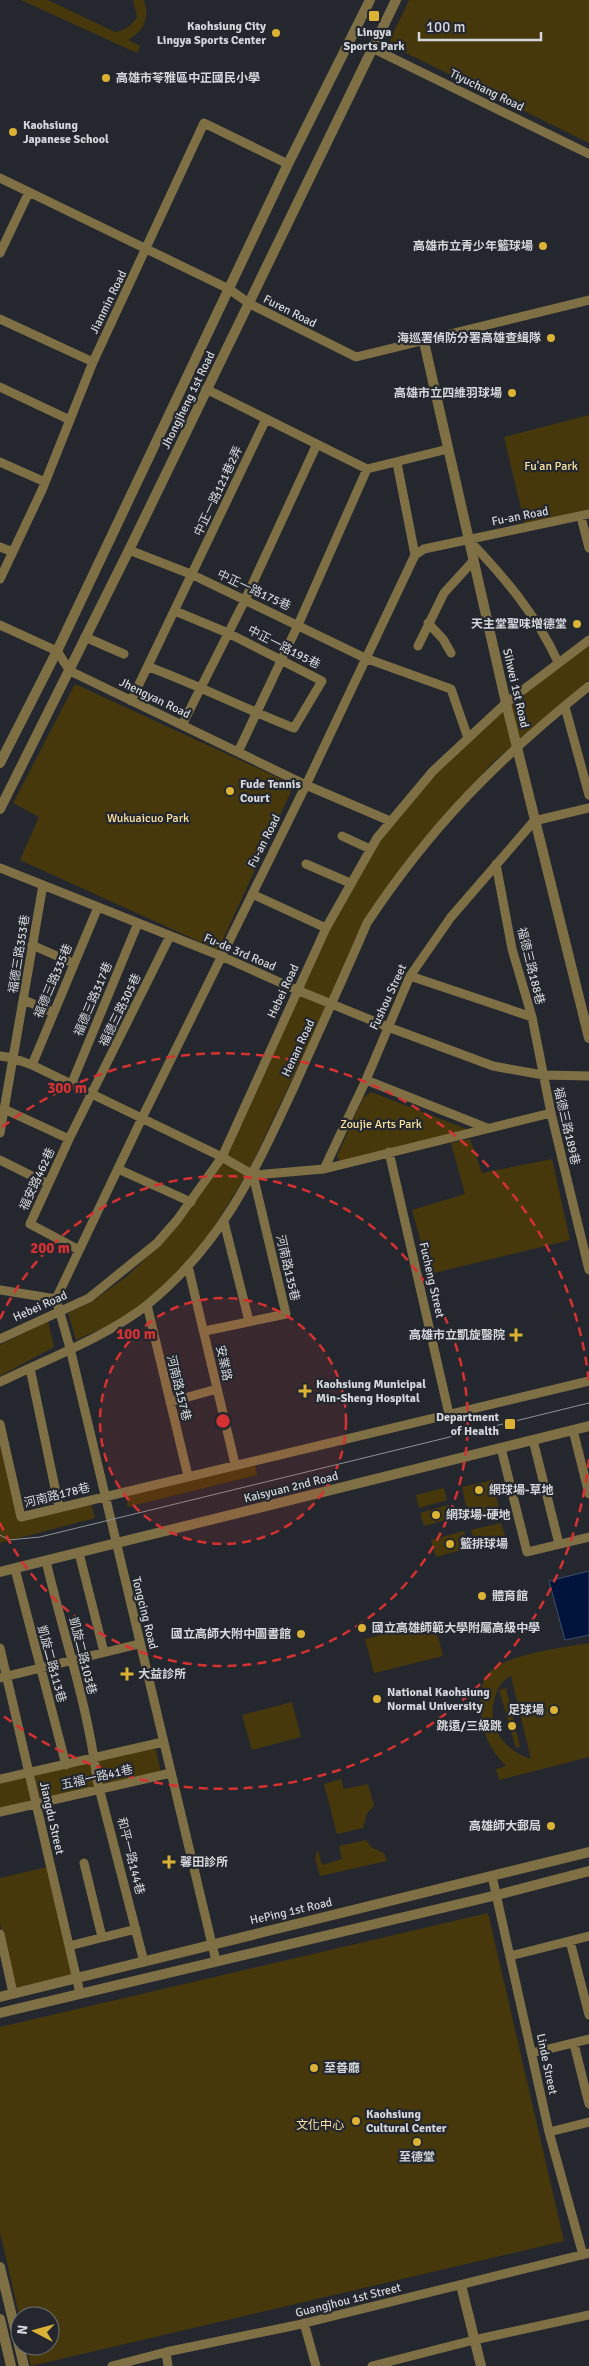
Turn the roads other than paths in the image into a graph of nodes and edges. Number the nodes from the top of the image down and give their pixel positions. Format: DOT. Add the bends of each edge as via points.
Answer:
graph roads {
  1 [pos="370,0"];
  2 [pos="396,0"];
  3 [pos="374,50"];
  4 [pos="589,154"];
  5 [pos="288,164"];
  6 [pos="0,178"];
  7 [pos="28,192"];
  8 [pos="147,249"];
  9 [pos="0,253"];
  10 [pos="229,289"];
  11 [pos="589,300"];
  12 [pos="250,304"];
  13 [pos="0,319"];
  14 [pos="424,342"];
  15 [pos="93,362"];
  16 [pos="0,387"];
  17 [pos="206,389"];
  18 [pos="266,419"];
  19 [pos="70,420"];
  20 [pos="317,444"];
  21 [pos="448,449"];
  22 [pos="397,462"];
  23 [pos="0,463"];
  24 [pos="367,469"];
  25 [pos="45,482"];
  26 [pos="585,516"];
  27 [pos="468,539"];
  28 [pos="0,547"];
  29 [pos="589,548"];
  30 [pos="129,550"];
  31 [pos="13,552"];
  32 [pos="415,555"];
  33 [pos="474,560"];
  34 [pos="193,575"];
  35 [pos="0,579"];
  36 [pos="245,600"];
  37 [pos="175,610"];
  38 [pos="428,623"];
  39 [pos="0,625"];
  40 [pos="298,625"];
  41 [pos="228,633"];
  42 [pos="85,637"];
  43 [pos="589,640"];
  44 [pos="418,646"];
  45 [pos="57,650"];
  46 [pos="451,653"];
  47 [pos="124,654"];
  48 [pos="365,658"];
  49 [pos="281,660"];
  50 [pos="558,662"];
  51 [pos="149,667"];
  52 [pos="70,670"];
  53 [pos="589,686"];
  54 [pos="201,687"];
  55 [pos="131,701"];
  56 [pos="506,703"];
  57 [pos="565,707"];
  58 [pos="257,714"];
  59 [pos="182,725"];
  60 [pos="468,738"];
  61 [pos="517,746"];
  62 [pos="238,752"];
  63 [pos="0,763"];
  64 [pos="306,785"];
  65 [pos="589,795"];
  66 [pos="589,808"];
  67 [pos="0,809"];
  68 [pos="390,821"];
  69 [pos="534,821"];
  70 [pos="342,836"];
  71 [pos="370,849"];
  72 [pos="306,864"];
  73 [pos="496,864"];
  74 [pos="0,868"];
  75 [pos="350,883"];
  76 [pos="43,885"];
  77 [pos="252,894"];
  78 [pos="98,907"];
  79 [pos="138,923"];
  80 [pos="326,928"];
  81 [pos="170,936"];
  82 [pos="32,946"];
  83 [pos="221,956"];
  84 [pos="73,963"];
  85 [pos="410,976"];
  86 [pos="297,990"];
  87 [pos="24,1000"];
  88 [pos="332,1004"];
  89 [pos="52,1012"];
  90 [pos="532,1017"];
  91 [pos="388,1027"];
  92 [pos="589,1038"];
  93 [pos="0,1056"];
  94 [pos="13,1058"];
  95 [pos="32,1065"];
  96 [pos="543,1075"];
  97 [pos="589,1076"];
  98 [pos="366,1080"];
  99 [pos="71,1085"];
  100 [pos="93,1094"];
  101 [pos="4,1109"];
  102 [pos="551,1113"];
  103 [pos="142,1118"];
  104 [pos="487,1128"];
  105 [pos="0,1133"];
  106 [pos="69,1139"];
  107 [pos="390,1152"];
  108 [pos="222,1157"];
  109 [pos="0,1160"];
  110 [pos="118,1169"];
  111 [pos="324,1169"];
  112 [pos="253,1176"];
  113 [pos="48,1184"];
  114 [pos="191,1202"];
  115 [pos="224,1222"];
  116 [pos="79,1250"];
  117 [pos="188,1266"];
  118 [pos="589,1270"];
  119 [pos="0,1290"];
  120 [pos="56,1299"];
  121 [pos="147,1305"];
  122 [pos="59,1313"];
  123 [pos="249,1321"];
  124 [pos="205,1331"];
  125 [pos="0,1339"];
  126 [pos="70,1348"];
  127 [pos="30,1368"];
  128 [pos="589,1381"];
  129 [pos="0,1382"];
  130 [pos="217,1389"];
  131 [pos="170,1402"];
  132 [pos="449,1414"];
  133 [pos="0,1424"];
  134 [pos="589,1426"];
  135 [pos="573,1430"];
  136 [pos="534,1440"];
  137 [pos="502,1448"];
  138 [pos="235,1464"];
  139 [pos="188,1476"];
  140 [pos="589,1494"];
  141 [pos="104,1497"];
  142 [pos="59,1507"];
  143 [pos="589,1537"];
  144 [pos="115,1544"];
  145 [pos="559,1544"];
  146 [pos="79,1553"];
  147 [pos="46,1561"];
  148 [pos="15,1569"];
  149 [pos="0,1572"];
  150 [pos="139,1644"];
  151 [pos="0,1648"];
  152 [pos="104,1652"];
  153 [pos="72,1659"];
  154 [pos="39,1667"];
  155 [pos="3,1677"];
  156 [pos="163,1742"];
  157 [pos="94,1757"];
  158 [pos="66,1765"];
  159 [pos="28,1773"];
  160 [pos="171,1773"];
  161 [pos="0,1779"];
  162 [pos="101,1789"];
  163 [pos="35,1804"];
  164 [pos="0,1812"];
  165 [pos="589,1852"];
  166 [pos="84,1863"];
  167 [pos="589,1871"];
  168 [pos="492,1876"];
  169 [pos="496,1895"];
  170 [pos="136,1929"];
  171 [pos="0,1934"];
  172 [pos="589,1936"];
  173 [pos="102,1938"];
  174 [pos="570,1941"];
  175 [pos="212,1943"];
  176 [pos="69,1946"];
  177 [pos="510,1956"];
  178 [pos="216,1961"];
  179 [pos="144,1962"];
  180 [pos="77,1978"];
  181 [pos="13,1993"];
  182 [pos="80,1993"];
  183 [pos="0,1997"];
  184 [pos="0,2013"];
  185 [pos="589,2015"];
  186 [pos="589,2040"];
  187 [pos="574,2044"];
  188 [pos="532,2054"];
  189 [pos="589,2104"];
  190 [pos="589,2122"];
  191 [pos="549,2132"];
  192 [pos="587,2254"];
  193 [pos="0,2267"];
  194 [pos="461,2285"];
  195 [pos="589,2315"];
  196 [pos="0,2319"];
  197 [pos="304,2323"];
  198 [pos="474,2340"];
  199 [pos="166,2352"];
  200 [pos="11,2366"];
  201 [pos="24,2366"];
  202 [pos="112,2366"];
  203 [pos="168,2366"];
  204 [pos="316,2366"];
  205 [pos="372,2366"];
  206 [pos="481,2366"];
  1 -- 5 [label="street, Jhongjheng 1st Road"];
  2 -- 3 [label="street, Jhongjheng 1st Road"];
  3 -- 4 [label="street, Tiyuchang Road"];
  3 -- 12 [label="street, Jhongjheng 1st Road"];
  5 -- 8 [label="street, Jianmin Road" via="204,123"];
  5 -- 10 [label="street, Jhongjheng 1st Road"];
  6 -- 7 [label="street, Furen Road"];
  7 -- 8 [label="street, Furen Road"];
  7 -- 9 [label="street"];
  8 -- 10 [label="street, Furen Road"];
  8 -- 15 [label="street, Jianmin Road"];
  10 -- 12 [label="street, Furen Road"];
  10 -- 45 [label="street, Jhongjheng 1st Road"];
  11 -- 14 [label="street, Furen Road"];
  12 -- 14 [label="street, Furen Road" via="356,358"];
  12 -- 17 [label="street, Jhongjheng 1st Road"];
  13 -- 15 [label="street"];
  14 -- 21 [label="street, Sihwei 1st Road"];
  15 -- 19 [label="street, Jianmin Road"];
  16 -- 19 [label="street"];
  17 -- 18 [label="street"];
  17 -- 30 [label="street, Jhongjheng 1st Road"];
  18 -- 20 [label="street"];
  18 -- 34 [label="street, 中正一路121巷2弄"];
  19 -- 25 [label="street, Jianmin Road"];
  20 -- 24 [label="street"];
  20 -- 36 [label="street"];
  21 -- 22 [label="street"];
  21 -- 27 [label="street, Sihwei 1st Road"];
  22 -- 24 [label="street"];
  22 -- 32 [label="street"];
  23 -- 25 [label="street"];
  24 -- 40 [label="street"];
  25 -- 31 [label="street, Jianmin Road"];
  26 -- 27 [label="street, Fu-an Road"];
  26 -- 29 [label="street"];
  27 -- 32 [label="street, Fu-an Road" via="424,549"];
  27 -- 33 [label="street, Sihwei 1st Road"];
  27 -- 50 [label="street" via="526,606 546,635"];
  28 -- 31 [label="street"];
  30 -- 34 [label="street, 中正一路175巷"];
  30 -- 42 [label="street, Jhongjheng 1st Road"];
  31 -- 35 [label="street, Jianmin Road"];
  32 -- 48 [label="street, Fu-an Road"];
  33 -- 38 [label="street" via="444,593"];
  33 -- 56 [label="street, Sihwei 1st Road"];
  34 -- 36 [label="street, 中正一路175巷"];
  34 -- 37 [label="street"];
  36 -- 40 [label="street, 中正一路175巷"];
  36 -- 41 [label="street"];
  37 -- 41 [label="street, 中正一路195巷"];
  37 -- 51 [label="street"];
  38 -- 44 [label="street"];
  38 -- 46 [label="street"];
  39 -- 45 [label="street"];
  40 -- 48 [label="street, 中正一路175巷"];
  40 -- 49 [label="street"];
  41 -- 49 [label="street, 中正一路195巷"];
  41 -- 54 [label="street"];
  42 -- 47 [label="street"];
  42 -- 52 [label="street, Jhongjheng 1st Road"];
  43 -- 50 [label="street, Hebei Road"];
  45 -- 52 [label="street"];
  45 -- 63 [label="street, Jhongjheng 1st Road"];
  48 -- 60 [label="street, 中正一路175巷" via="451,689"];
  48 -- 64 [label="street, Fu-an Road"];
  49 -- 58 [label="street"];
  49 -- 58 [label="street, 中正一路195巷" via="322,681 294,728"];
  50 -- 56 [label="street, Hebei Road"];
  51 -- 54 [label="street, 中正一路195巷"];
  51 -- 55 [label="street"];
  52 -- 55 [label="street, Jhengyan Road"];
  52 -- 67 [label="street, Jhongjheng 1st Road"];
  53 -- 57 [label="street, Henan Road"];
  54 -- 58 [label="street, 中正一路195巷"];
  54 -- 59 [label="street"];
  55 -- 59 [label="street, Jhengyan Road"];
  56 -- 60 [label="street, Hebei Road"];
  56 -- 61 [label="street, Sihwei 1st Road"];
  57 -- 61 [label="street, Henan Road"];
  57 -- 65 [label="street"];
  58 -- 62 [label="street"];
  59 -- 62 [label="street, Jhengyan Road"];
  60 -- 68 [label="street, Hebei Road" via="433,771"];
  61 -- 69 [label="street, Sihwei 1st Road"];
  61 -- 88 [label="street, Henan Road" via="456,806 390,889 368,923"];
  62 -- 64 [label="street, Jhengyan Road"];
  64 -- 68 [label="street, Jhengyan Road"];
  64 -- 77 [label="street, Fu-an Road"];
  66 -- 69 [label="street"];
  68 -- 71 [label="street, Hebei Road"];
  69 -- 73 [label="street, Fushou Street"];
  69 -- 92 [label="street, Sihwei 1st Road"];
  70 -- 71 [label="street"];
  71 -- 75 [label="street, Hebei Road"];
  72 -- 75 [label="street"];
  73 -- 85 [label="street, Fushou Street" via="451,916"];
  73 -- 90 [label="street, 福德三路188巷" via="512,949"];
  74 -- 76 [label="street, Fu-de 3rd Road"];
  75 -- 80 [label="street, Hebei Road"];
  76 -- 78 [label="street, Fu-de 3rd Road"];
  76 -- 82 [label="street, 福德三路353巷"];
  77 -- 80 [label="street"];
  77 -- 83 [label="street, Fu-an Road"];
  78 -- 79 [label="street, Fu-de 3rd Road"];
  78 -- 84 [label="street, 福德三路335巷"];
  79 -- 81 [label="street, Fu-de 3rd Road"];
  79 -- 99 [label="street, 福德三路317巷"];
  80 -- 86 [label="street, Hebei Road"];
  81 -- 83 [label="street, Fu-de 3rd Road"];
  81 -- 100 [label="street, 福德三路305巷"];
  82 -- 84 [label="street"];
  82 -- 87 [label="street, 福德三路353巷"];
  83 -- 86 [label="street, Fu-de 3rd Road"];
  83 -- 103 [label="street, Fu-an Road"];
  84 -- 89 [label="street, 福德三路335巷"];
  85 -- 90 [label="street"];
  85 -- 91 [label="street, Fushou Street"];
  86 -- 88 [label="street, Fu-de 3rd Road"];
  86 -- 108 [label="street, Hebei Road"];
  87 -- 89 [label="street"];
  87 -- 94 [label="street, 福德三路353巷"];
  88 -- 91 [label="street, Fu-de 3rd Road"];
  88 -- 112 [label="street, Henan Road"];
  89 -- 95 [label="street, 福德三路335巷"];
  90 -- 96 [label="street, 福德三路188巷"];
  91 -- 96 [label="street, Fu-de 3rd Road" via="493,1066"];
  91 -- 98 [label="street, Fushou Street"];
  93 -- 94 [label="street"];
  94 -- 95 [label="street"];
  94 -- 101 [label="street, 福德三路353巷"];
  95 -- 99 [label="street"];
  96 -- 97 [label="street, Fu-de 3rd Road"];
  96 -- 102 [label="street, 福德三路189巷"];
  98 -- 104 [label="street"];
  98 -- 111 [label="street, Fushou Street"];
  99 -- 100 [label="street"];
  100 -- 103 [label="street"];
  100 -- 106 [label="street, 福安路462巷"];
  101 -- 105 [label="street, 福德三路353巷"];
  101 -- 106 [label="street"];
  102 -- 104 [label="street"];
  102 -- 118 [label="street, 福德三路189巷"];
  103 -- 108 [label="street"];
  103 -- 110 [label="street, Fu-an Road"];
  104 -- 107 [label="street"];
  106 -- 113 [label="street, 福安路462巷"];
  107 -- 111 [label="street"];
  107 -- 132 [label="street, Fucheng Street"];
  108 -- 112 [label="street"];
  108 -- 114 [label="street, Hebei Road"];
  109 -- 113 [label="street"];
  110 -- 114 [label="street"];
  110 -- 116 [label="street, Fu-an Road"];
  111 -- 112 [label="street"];
  112 -- 115 [label="street, Henan Road"];
  112 -- 123 [label="street, 河南路135巷" via="286,1314"];
  113 -- 116 [label="street, 福安路462巷" via="30,1224"];
  114 -- 122 [label="street, Hebei Road" via="157,1243 124,1272 89,1298"];
  115 -- 117 [label="street, Henan Road"];
  115 -- 123 [label="street"];
  116 -- 120 [label="street, Fu-an Road"];
  117 -- 121 [label="street, Henan Road"];
  117 -- 124 [label="street, 安業路"];
  119 -- 120 [label="street"];
  120 -- 122 [label="street, Tongcing Road"];
  121 -- 126 [label="street, Henan Road" via="119,1324"];
  121 -- 131 [label="street, 河南路157巷"];
  122 -- 125 [label="street, Hebei Road"];
  122 -- 126 [label="street, Tongcing Road"];
  123 -- 124 [label="street, 河南路135巷"];
  124 -- 130 [label="street, 安業路"];
  126 -- 127 [label="street, Henan Road"];
  126 -- 141 [label="street, Tongcing Road"];
  127 -- 129 [label="street, Henan Road"];
  127 -- 142 [label="street"];
  128 -- 132 [label="street"];
  130 -- 131 [label="street"];
  130 -- 138 [label="street, 安業路"];
  131 -- 139 [label="street, 河南路157巷"];
  132 -- 138 [label="street"];
  133 -- 142 [label="street, 河南路178巷" via="21,1517"];
  134 -- 135 [label="street, Kaisyuan 2nd Road"];
  135 -- 136 [label="street, Kaisyuan 2nd Road"];
  135 -- 140 [label="street"];
  136 -- 137 [label="street, Kaisyuan 2nd Road"];
  136 -- 145 [label="street"];
  137 -- 144 [label="street, Kaisyuan 2nd Road"];
  137 -- 145 [label="street" via="527,1552"];
  138 -- 139 [label="street"];
  139 -- 141 [label="street"];
  141 -- 142 [label="street, 河南路178巷"];
  141 -- 144 [label="street, Tongcing Road"];
  143 -- 145 [label="street"];
  144 -- 146 [label="street, Kaisyuan 2nd Road"];
  144 -- 150 [label="street, Tongcing Road"];
  146 -- 147 [label="street, Kaisyuan 2nd Road"];
  146 -- 152 [label="street"];
  147 -- 148 [label="street, Kaisyuan 2nd Road"];
  147 -- 153 [label="street, 凱旋二路103巷"];
  148 -- 149 [label="street, Kaisyuan 2nd Road"];
  148 -- 154 [label="street, 凱旋二路113巷"];
  150 -- 152 [label="street"];
  150 -- 156 [label="street, Tongcing Road"];
  151 -- 155 [label="street, Jiangdu Street"];
  152 -- 153 [label="street"];
  153 -- 154 [label="street"];
  153 -- 157 [label="street, 凱旋二路103巷"];
  154 -- 155 [label="street"];
  154 -- 158 [label="street, 凱旋二路113巷"];
  155 -- 159 [label="street, Jiangdu Street"];
  156 -- 157 [label="street"];
  156 -- 160 [label="street, Tongcing Road"];
  157 -- 158 [label="street"];
  157 -- 162 [label="street, 和平一路144巷"];
  158 -- 159 [label="street"];
  159 -- 161 [label="street"];
  159 -- 163 [label="street, Jiangdu Street"];
  160 -- 162 [label="street, 五福一路41巷"];
  160 -- 175 [label="street, Tongcing Road"];
  162 -- 163 [label="street, 五福一路41巷"];
  162 -- 170 [label="street, 和平一路144巷"];
  163 -- 164 [label="street, 五福一路41巷"];
  163 -- 176 [label="street, Jiangdu Street"];
  165 -- 168 [label="street, HePing 1st Road"];
  166 -- 173 [label="street"];
  167 -- 169 [label="street"];
  168 -- 169 [label="street, Linde Street"];
  168 -- 175 [label="street, HePing 1st Road"];
  169 -- 177 [label="street, Linde Street"];
  169 -- 178 [label="street"];
  170 -- 173 [label="street"];
  170 -- 179 [label="street, 和平一路144巷"];
  171 -- 181 [label="street"];
  172 -- 174 [label="street"];
  173 -- 176 [label="street"];
  174 -- 177 [label="street"];
  174 -- 185 [label="street"];
  175 -- 178 [label="street, Tongcing Road"];
  175 -- 179 [label="street, HePing 1st Road"];
  176 -- 180 [label="street, Jiangdu Street"];
  177 -- 188 [label="street, Linde Street"];
  178 -- 182 [label="street"];
  179 -- 180 [label="street, HePing 1st Road"];
  180 -- 181 [label="street, HePing 1st Road"];
  180 -- 182 [label="street, Jiangdu Street"];
  181 -- 183 [label="street, HePing 1st Road"];
  182 -- 184 [label="street"];
  186 -- 187 [label="street"];
  187 -- 188 [label="street"];
  187 -- 189 [label="street"];
  188 -- 191 [label="street, Linde Street"];
  190 -- 191 [label="street"];
  191 -- 192 [label="street, Linde Street"];
  192 -- 194 [label="street, Guangjhou 1st Street"];
  193 -- 201 [label="street"];
  194 -- 197 [label="street, Guangjhou 1st Street"];
  194 -- 198 [label="street"];
  195 -- 198 [label="street"];
  196 -- 200 [label="street"];
  197 -- 199 [label="street, Guangjhou 1st Street"];
  197 -- 204 [label="street"];
  198 -- 205 [label="street"];
  198 -- 206 [label="street"];
  199 -- 202 [label="street, Guangjhou 1st Street"];
  199 -- 203 [label="street"];
}
